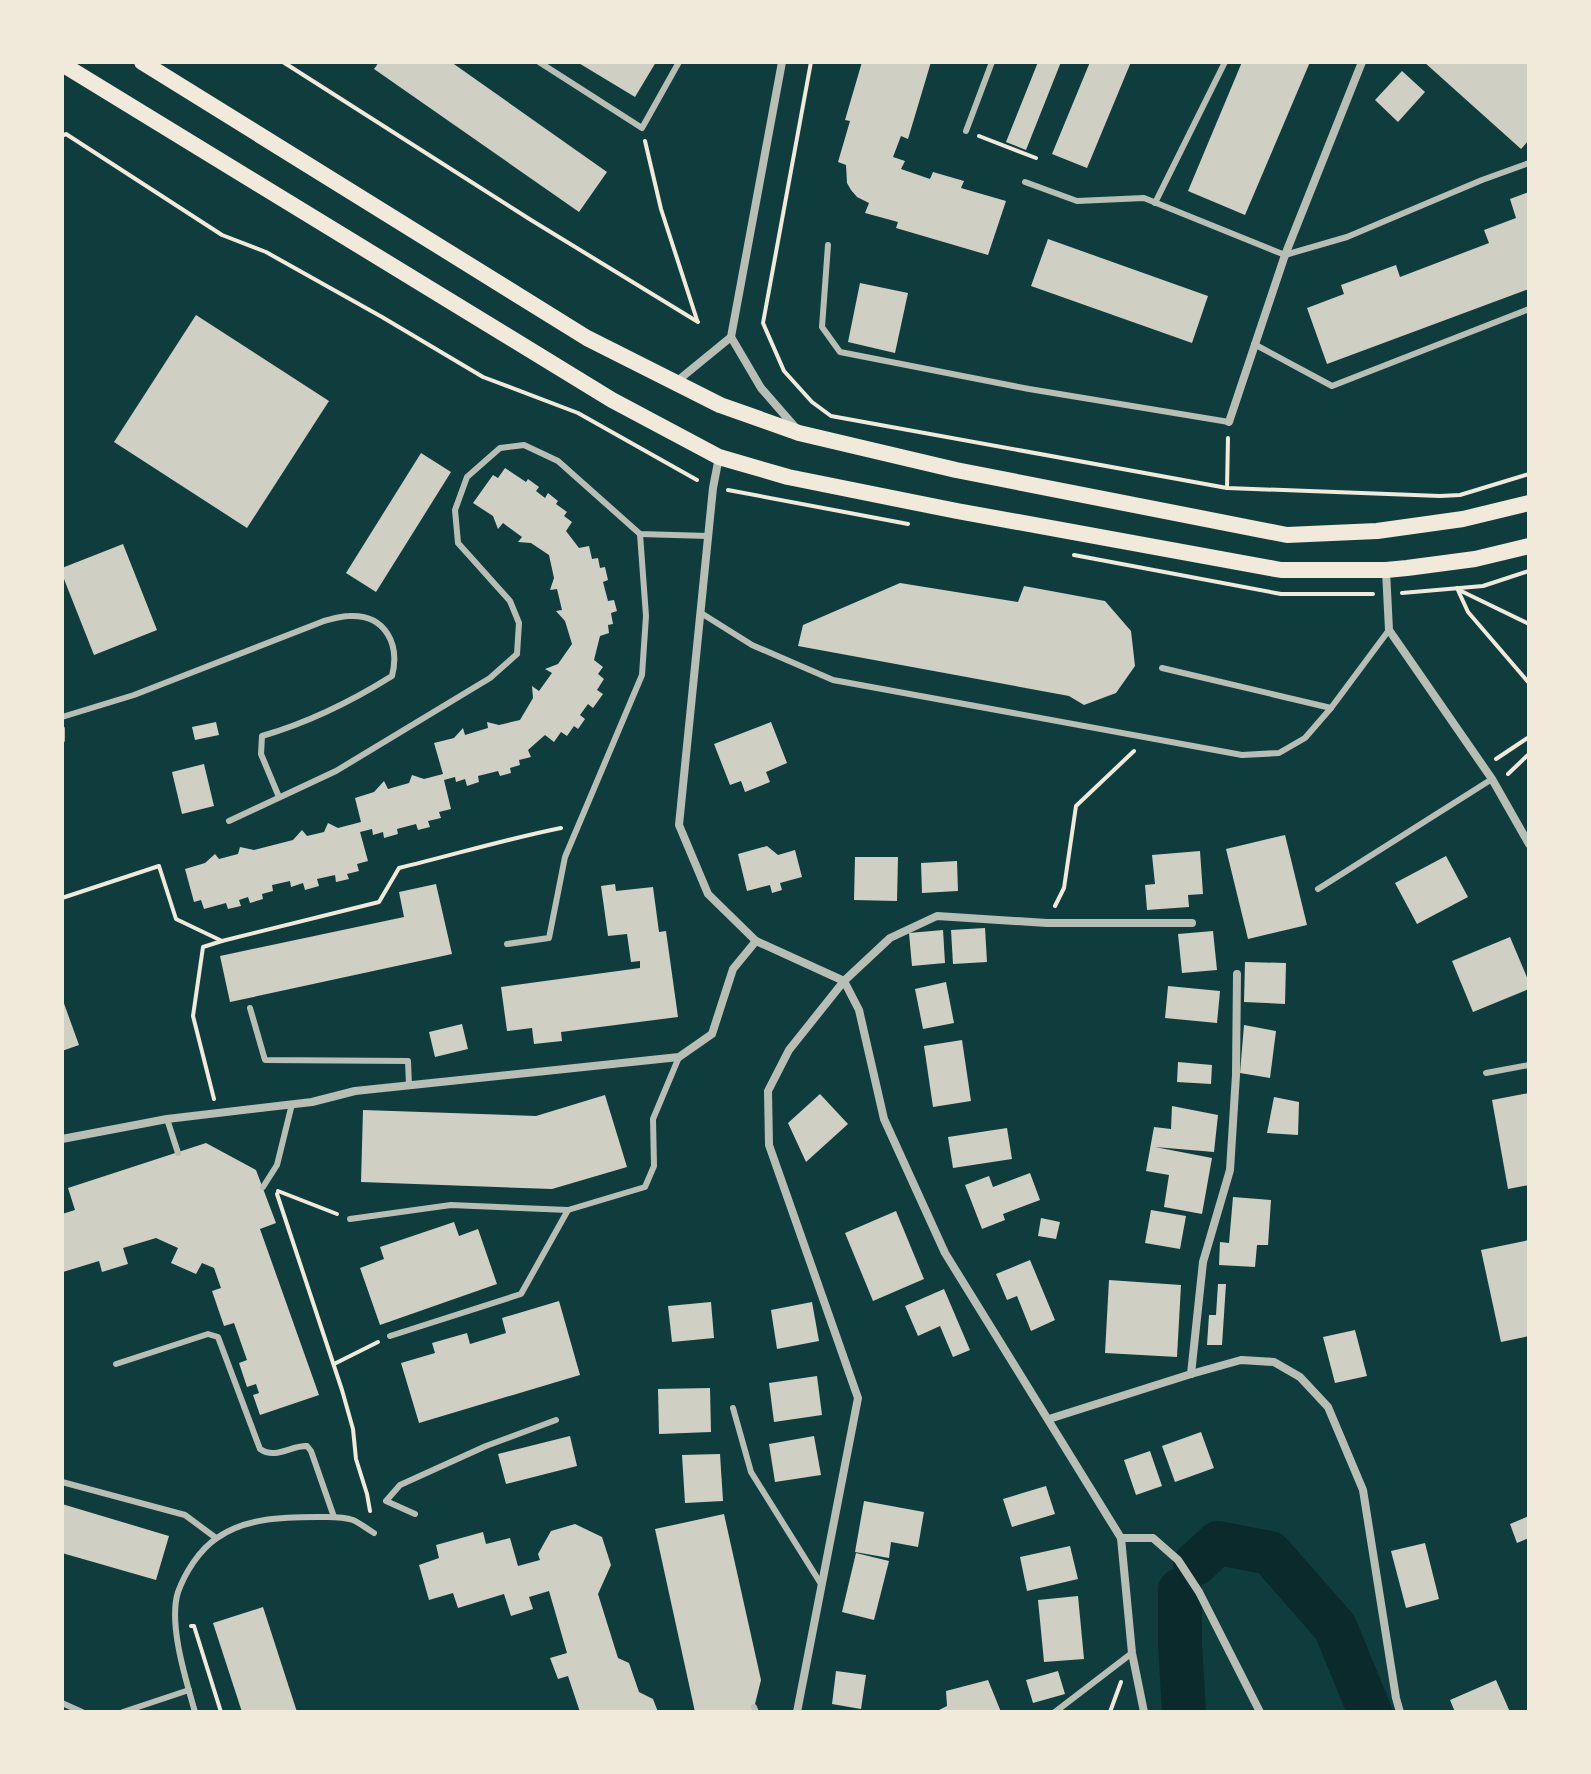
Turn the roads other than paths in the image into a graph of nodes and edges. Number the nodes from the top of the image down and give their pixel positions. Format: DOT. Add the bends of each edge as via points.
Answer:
graph roads {
  1 [pos="142,62"];
  2 [pos="539,62"];
  3 [pos="679,62"];
  4 [pos="782,62"];
  5 [pos="992,62"];
  6 [pos="1225,62"];
  7 [pos="1362,62"];
  8 [pos="62,64"];
  9 [pos="966,131"];
  10 [pos="1529,163"];
  11 [pos="1025,182"];
  12 [pos="1155,203"];
  13 [pos="828,245"];
  14 [pos="1285,255"];
  15 [pos="1529,309"];
  16 [pos="731,337"];
  17 [pos="1254,344"];
  18 [pos="675,383"];
  19 [pos="1229,422"];
  20 [pos="799,433"];
  21 [pos="719,457"];
  22 [pos="1529,503"];
  23 [pos="640,534"];
  24 [pos="708,536"];
  25 [pos="1529,546"];
  26 [pos="1386,570"];
  27 [pos="701,613"];
  28 [pos="1389,630"];
  29 [pos="1162,668"];
  30 [pos="1331,708"];
  31 [pos="62,717"];
  32 [pos="62,729"];
  33 [pos="62,740"];
  34 [pos="1494,782"];
  35 [pos="279,797"];
  36 [pos="229,821"];
  37 [pos="1529,844"];
  38 [pos="1318,889"];
  39 [pos="1192,923"];
  40 [pos="756,941"];
  41 [pos="507,944"];
  42 [pos="1237,974"];
  43 [pos="844,981"];
  44 [pos="250,1008"];
  45 [pos="679,1057"];
  46 [pos="1529,1065"];
  47 [pos="1486,1073"];
  48 [pos="409,1085"];
  49 [pos="292,1104"];
  50 [pos="167,1119"];
  51 [pos="62,1139"];
  52 [pos="178,1153"];
  53 [pos="263,1187"];
  54 [pos="568,1210"];
  55 [pos="350,1219"];
  56 [pos="390,1336"];
  57 [pos="116,1364"];
  58 [pos="1191,1374"];
  59 [pos="733,1408"];
  60 [pos="1049,1419"];
  61 [pos="556,1420"];
  62 [pos="62,1482"];
  63 [pos="415,1514"];
  64 [pos="334,1517"];
  65 [pos="374,1533"];
  66 [pos="216,1538"];
  67 [pos="1121,1538"];
  68 [pos="821,1584"];
  69 [pos="1132,1653"];
  70 [pos="189,1690"];
  71 [pos="62,1703"];
  72 [pos="82,1712"];
  73 [pos="123,1712"];
  74 [pos="195,1712"];
  75 [pos="797,1712"];
  76 [pos="1055,1712"];
  77 [pos="1144,1712"];
  78 [pos="1260,1712"];
  79 [pos="1400,1712"];
  1 -- 18 [label="main road" via="587,338"];
  2 -- 3 [label="lane" via="642,128"];
  4 -- 16 [label="street"];
  5 -- 9 [label="lane"];
  6 -- 12 [label="lane"];
  7 -- 14 [label="street"];
  8 -- 21 [label="main road" via="612,400"];
  10 -- 14 [label="lane" via="1347,237"];
  11 -- 12 [label="lane" via="1077,201 1144,198"];
  12 -- 14 [label="lane"];
  13 -- 19 [label="lane" via="822,327 840,352"];
  14 -- 17 [label="street"];
  15 -- 17 [label="lane" via="1332,386"];
  16 -- 18 [label="street"];
  16 -- 20 [label="street" via="761,388"];
  17 -- 19 [label="street"];
  18 -- 20 [label="main road"];
  20 -- 22 [label="main road" via="956,470 1287,535 1377,531"];
  21 -- 24 [label="street"];
  21 -- 26 [label="main road" via="818,484 1281,570"];
  23 -- 24 [label="lane"];
  23 -- 35 [label="lane" via="558,461 524,445 500,448 467,477 455,510 458,543 510,601 519,623 517,654 490,678 361,756"];
  23 -- 41 [label="lane" via="646,616 642,675 565,857 549,938"];
  24 -- 27 [label="street"];
  25 -- 26 [label="main road"];
  26 -- 28 [label="street"];
  27 -- 30 [label="lane" via="752,645 833,680 1242,755 1279,753 1305,738"];
  27 -- 40 [label="street" via="679,825 708,894"];
  28 -- 30 [label="lane"];
  28 -- 34 [label="street"];
  29 -- 30 [label="lane"];
  31 -- 35 [label="lane" via="134,695 324,621 351,615 377,621 392,639 392,676 364,694 262,736 261,754"];
  32 -- 33 [label="lane"];
  34 -- 37 [label="street"];
  34 -- 38 [label="lane"];
  35 -- 36 [label="lane"];
  39 -- 43 [label="street" via="937,916 890,938"];
  40 -- 43 [label="street"];
  40 -- 45 [label="street" via="733,969 712,1034"];
  42 -- 58 [label="street" via="1230,1170 1203,1262"];
  43 -- 60 [label="street" via="859,1010 884,1119 945,1253"];
  43 -- 68 [label="street" via="789,1050 768,1091 769,1145 858,1398"];
  44 -- 48 [label="lane" via="265,1060 408,1061"];
  45 -- 48 [label="street"];
  45 -- 54 [label="lane" via="653,1119 654,1166 645,1187"];
  46 -- 47 [label="lane"];
  48 -- 49 [label="street"];
  49 -- 50 [label="street"];
  49 -- 53 [label="lane" via="277,1165"];
  50 -- 51 [label="street"];
  50 -- 52 [label="lane"];
  54 -- 55 [label="lane" via="451,1205"];
  54 -- 56 [label="lane" via="521,1294"];
  57 -- 64 [label="lane" via="208,1334 218,1337 260,1449 267,1454 307,1446"];
  58 -- 60 [label="street"];
  58 -- 79 [label="street" via="1241,1360 1274,1362 1300,1377 1328,1407 1363,1490"];
  59 -- 68 [label="lane" via="751,1472"];
  60 -- 67 [label="street"];
  61 -- 63 [label="lane" via="400,1485 386,1501"];
  62 -- 66 [label="lane" via="185,1515"];
  64 -- 65 [label="lane" via="353,1520"];
  64 -- 66 [label="lane" via="266,1520"];
  66 -- 70 [label="lane" via="200,1553 178,1594 175,1626"];
  67 -- 69 [label="street"];
  67 -- 78 [label="street" via="1153,1538 1178,1560"];
  68 -- 75 [label="street"];
  69 -- 76 [label="lane"];
  69 -- 77 [label="street"];
  70 -- 73 [label="lane"];
  70 -- 74 [label="lane"];
  71 -- 72 [label="lane"];
}
